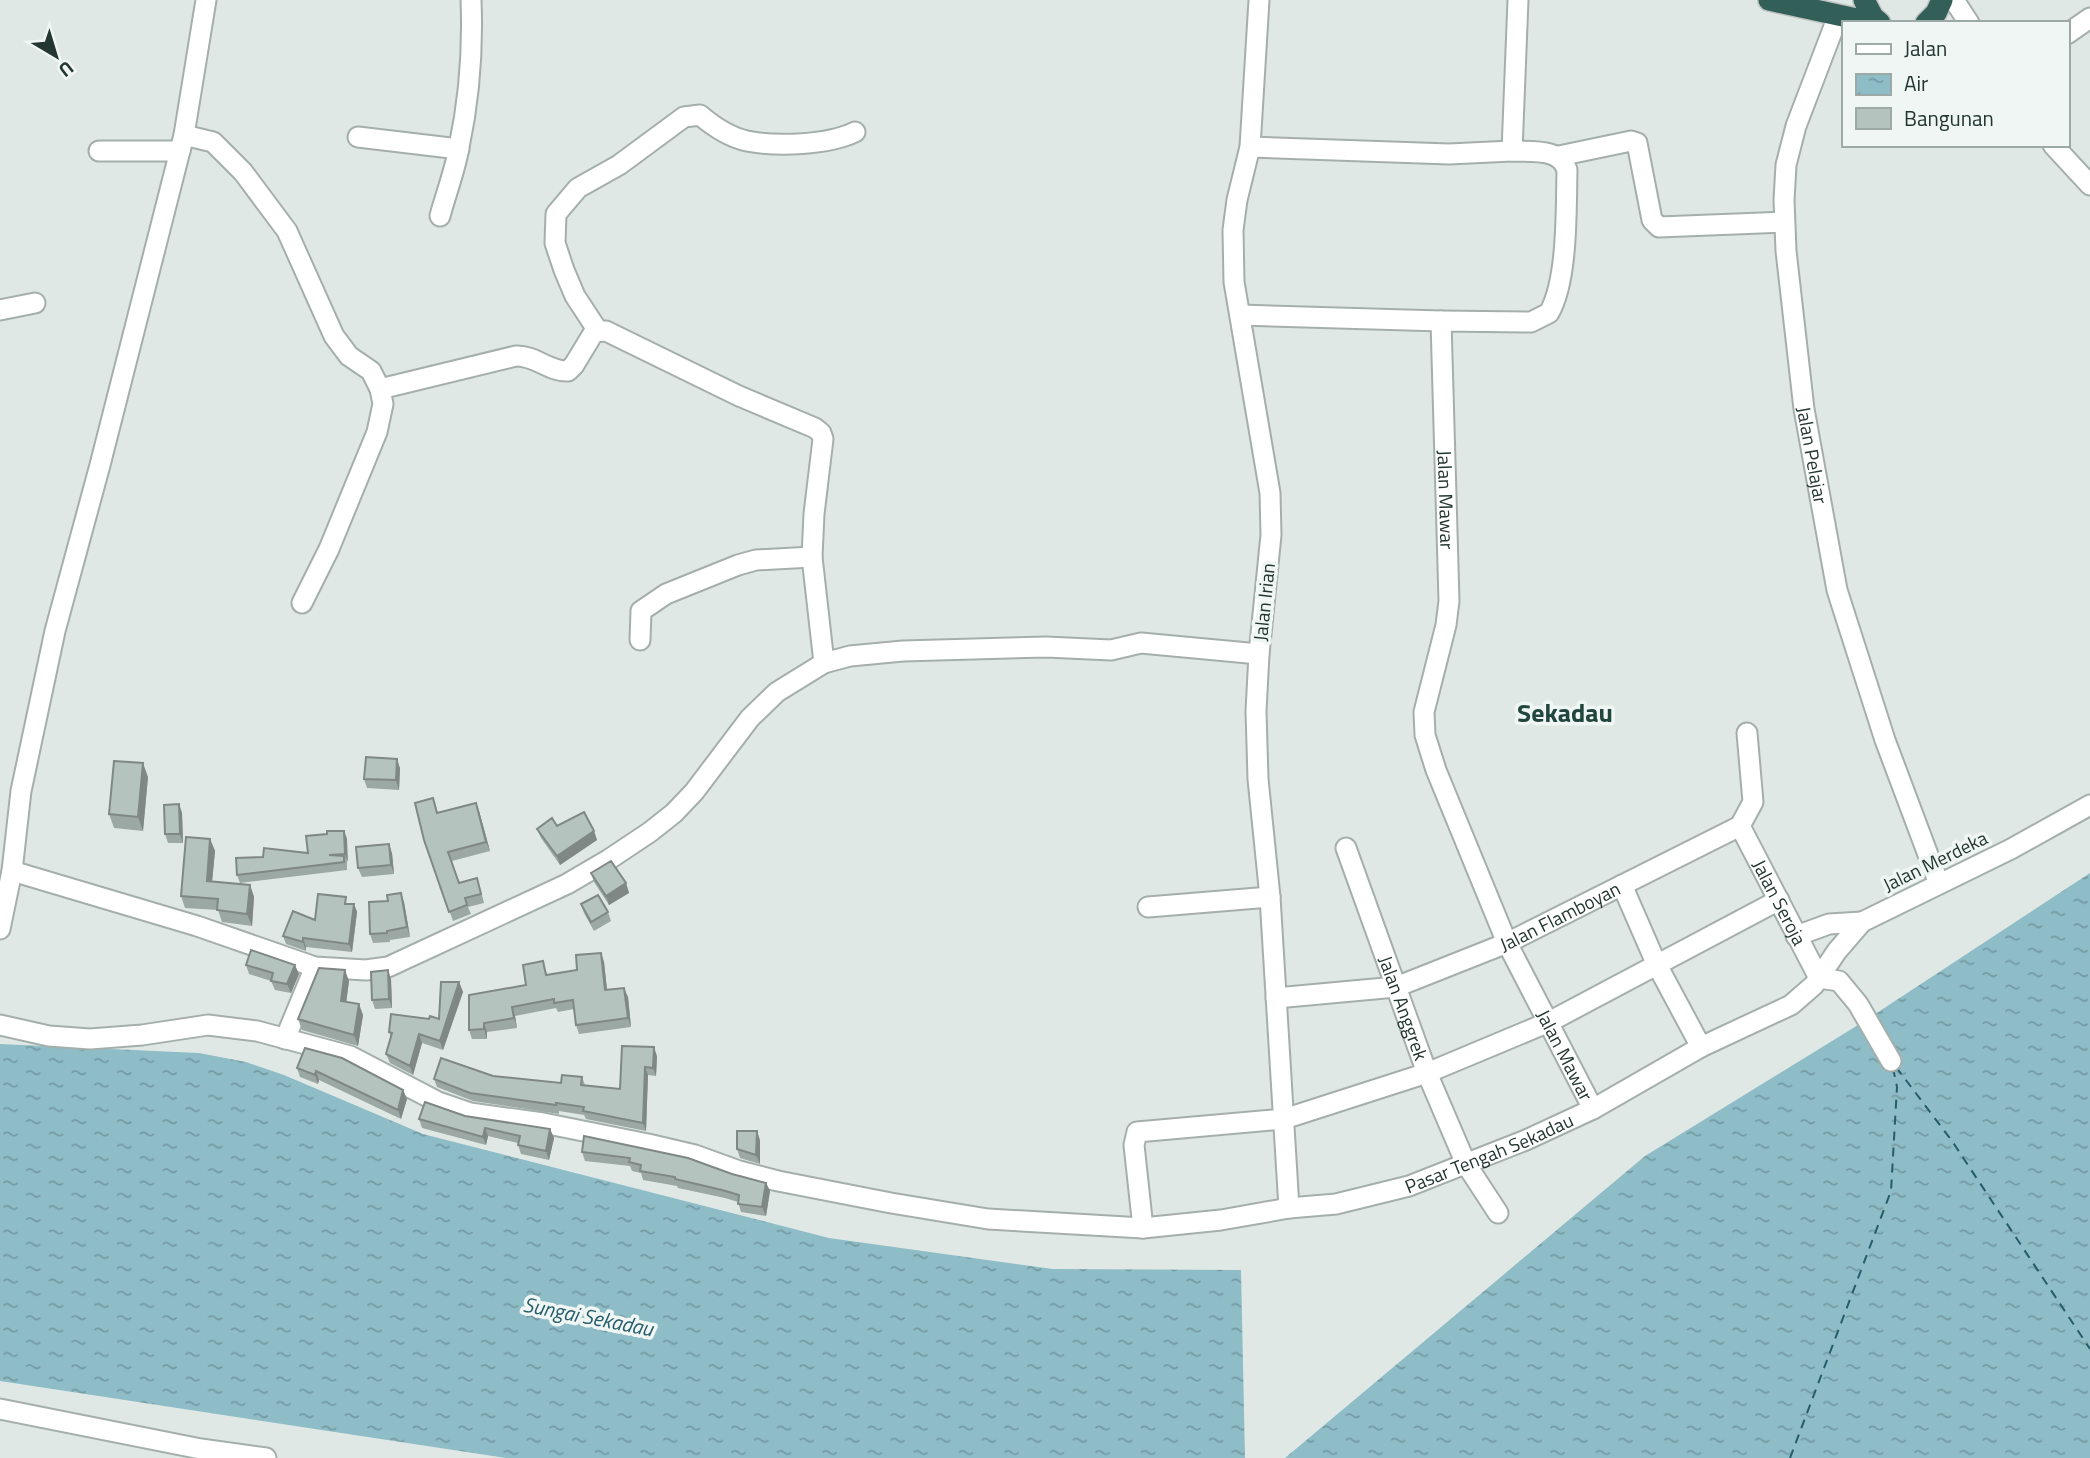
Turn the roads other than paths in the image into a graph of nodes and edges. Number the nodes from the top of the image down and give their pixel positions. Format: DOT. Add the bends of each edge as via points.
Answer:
graph roads {
  1 [pos="206,0"];
  2 [pos="471,0"];
  3 [pos="1259,0"];
  4 [pos="1518,0"];
  5 [pos="1769,0"];
  6 [pos="1864,0"];
  7 [pos="1942,0"];
  8 [pos="1954,0"];
  9 [pos="1838,16"];
  10 [pos="2090,18"];
  11 [pos="1867,21"];
  12 [pos="1876,21"];
  13 [pos="1928,21"];
  14 [pos="1968,21"];
  15 [pos="2069,33"];
  16 [pos="855,132"];
  17 [pos="358,137"];
  18 [pos="182,143"];
  19 [pos="1250,147"];
  20 [pos="2055,147"];
  21 [pos="459,149"];
  22 [pos="99,151"];
  23 [pos="1512,151"];
  24 [pos="1559,156"];
  25 [pos="2090,185"];
  26 [pos="440,216"];
  27 [pos="1784,222"];
  28 [pos="35,303"];
  29 [pos="0,310"];
  30 [pos="1240,315"];
  31 [pos="1441,321"];
  32 [pos="598,331"];
  33 [pos="380,389"];
  34 [pos="812,557"];
  35 [pos="302,603"];
  36 [pos="640,640"];
  37 [pos="1259,654"];
  38 [pos="824,663"];
  39 [pos="1746,733"];
  40 [pos="2090,806"];
  41 [pos="1740,826"];
  42 [pos="1346,848"];
  43 [pos="12,871"];
  44 [pos="1622,884"];
  45 [pos="1938,884"];
  46 [pos="1270,897"];
  47 [pos="1779,900"];
  48 [pos="3,902"];
  49 [pos="1149,907"];
  50 [pos="1862,922"];
  51 [pos="0,929"];
  52 [pos="1796,936"];
  53 [pos="1507,943"];
  54 [pos="1657,963"];
  55 [pos="315,967"];
  56 [pos="1819,978"];
  57 [pos="1396,987"];
  58 [pos="1276,998"];
  59 [pos="1549,1022"];
  60 [pos="0,1024"];
  61 [pos="285,1039"];
  62 [pos="1701,1047"];
  63 [pos="1891,1060"];
  64 [pos="1427,1073"];
  65 [pos="1593,1109"];
  66 [pos="1284,1119"];
  67 [pos="1466,1164"];
  68 [pos="1289,1208"];
  69 [pos="1497,1213"];
  70 [pos="1143,1228"];
  71 [pos="0,1409"];
  72 [pos="266,1458"];
  1 -- 18 [label="street"];
  2 -- 21 [label="street"];
  3 -- 19 [label="street, Jalan Irian"];
  4 -- 23 [label="street"];
  5 -- 9 [label="highway"];
  6 -- 12 [label="highway"];
  7 -- 13 [label="highway"];
  8 -- 14 [label="street"];
  9 -- 11 [label="highway"];
  9 -- 27 [label="street, Jalan Pelajar" via="1791,144"];
  10 -- 15 [label="street"];
  16 -- 32 [label="street" via="841,139 803,144 747,141 719,130 700,115 684,117 619,165 578,188 556,214 555,243 575,296"];
  17 -- 21 [label="street"];
  18 -- 22 [label="street"];
  18 -- 33 [label="street" via="214,142 243,172 287,230 334,336 349,356 371,371"];
  18 -- 43 [label="street" via="55,631 21,791"];
  19 -- 23 [label="street"];
  19 -- 30 [label="street, Jalan Irian" via="1233,230"];
  20 -- 25 [label="street"];
  21 -- 26 [label="street"];
  23 -- 24 [label="street"];
  24 -- 27 [label="street" via="1637,143 1652,220 1659,227"];
  24 -- 31 [label="street" via="1567,170 1565,228 1558,292 1549,313 1531,322"];
  27 -- 45 [label="street, Jalan Pelajar" via="1804,409 1837,590"];
  28 -- 29 [label="street"];
  30 -- 31 [label="street"];
  30 -- 37 [label="street, Jalan Irian" via="1270,493 1271,535"];
  31 -- 53 [label="street, Jalan Mawar" via="1448,601 1423,721 1436,770"];
  32 -- 33 [label="street" via="568,371 516,356"];
  32 -- 34 [label="street" via="821,433"];
  33 -- 35 [label="street" via="383,404 377,432"];
  34 -- 36 [label="street" via="747,562 666,594 641,611"];
  34 -- 38 [label="street"];
  37 -- 38 [label="street" via="1140,643 1111,650 903,651"];
  37 -- 46 [label="street, Jalan Irian" via="1258,779"];
  38 -- 55 [label="street" via="777,692 750,718 674,813 608,860 567,884 388,967"];
  39 -- 41 [label="street" via="1753,802"];
  40 -- 45 [label="street, Jalan Merdeka"];
  41 -- 44 [label="street, Jalan Flamboyan"];
  41 -- 47 [label="street, Jalan Seroja"];
  42 -- 57 [label="street, Jalan Anggrek"];
  43 -- 48 [label="street"];
  43 -- 55 [label="street"];
  44 -- 53 [label="street, Jalan Flamboyan"];
  44 -- 54 [label="street"];
  45 -- 50 [label="street, Jalan Merdeka"];
  46 -- 49 [label="street"];
  46 -- 58 [label="street, Jalan Irian"];
  47 -- 52 [label="street, Jalan Seroja"];
  47 -- 54 [label="street"];
  48 -- 51 [label="street"];
  50 -- 52 [label="street" via="1829,924"];
  50 -- 56 [label="street, Jalan Merdeka"];
  52 -- 56 [label="street, Jalan Seroja"];
  53 -- 57 [label="street, Jalan Flamboyan"];
  53 -- 59 [label="street, Jalan Mawar"];
  54 -- 59 [label="street"];
  54 -- 62 [label="street"];
  55 -- 61 [label="street"];
  56 -- 62 [label="street, Pasar Tengah Sekadau" via="1791,1005"];
  56 -- 63 [label="street" via="1839,981"];
  57 -- 58 [label="street, Jalan Flamboyan"];
  57 -- 64 [label="street, Jalan Anggrek"];
  58 -- 66 [label="street, Jalan Irian"];
  59 -- 64 [label="street"];
  59 -- 65 [label="street, Jalan Mawar"];
  60 -- 61 [label="street, Pasar Tengah Sekadau" via="76,1039 208,1025"];
  61 -- 70 [label="street, Pasar Tengah Sekadau" via="350,1056 438,1102 470,1113 648,1143 778,1181 988,1219"];
  62 -- 65 [label="street, Pasar Tengah Sekadau"];
  64 -- 66 [label="street"];
  64 -- 67 [label="street, Jalan Anggrek"];
  65 -- 67 [label="street, Pasar Tengah Sekadau"];
  66 -- 68 [label="street, Jalan Irian"];
  66 -- 70 [label="street" via="1137,1132 1134,1145"];
  67 -- 68 [label="street, Pasar Tengah Sekadau" via="1409,1186 1336,1204"];
  67 -- 69 [label="street, Jalan Anggrek"];
  68 -- 70 [label="street, Pasar Tengah Sekadau"];
  71 -- 72 [label="street"];
}
